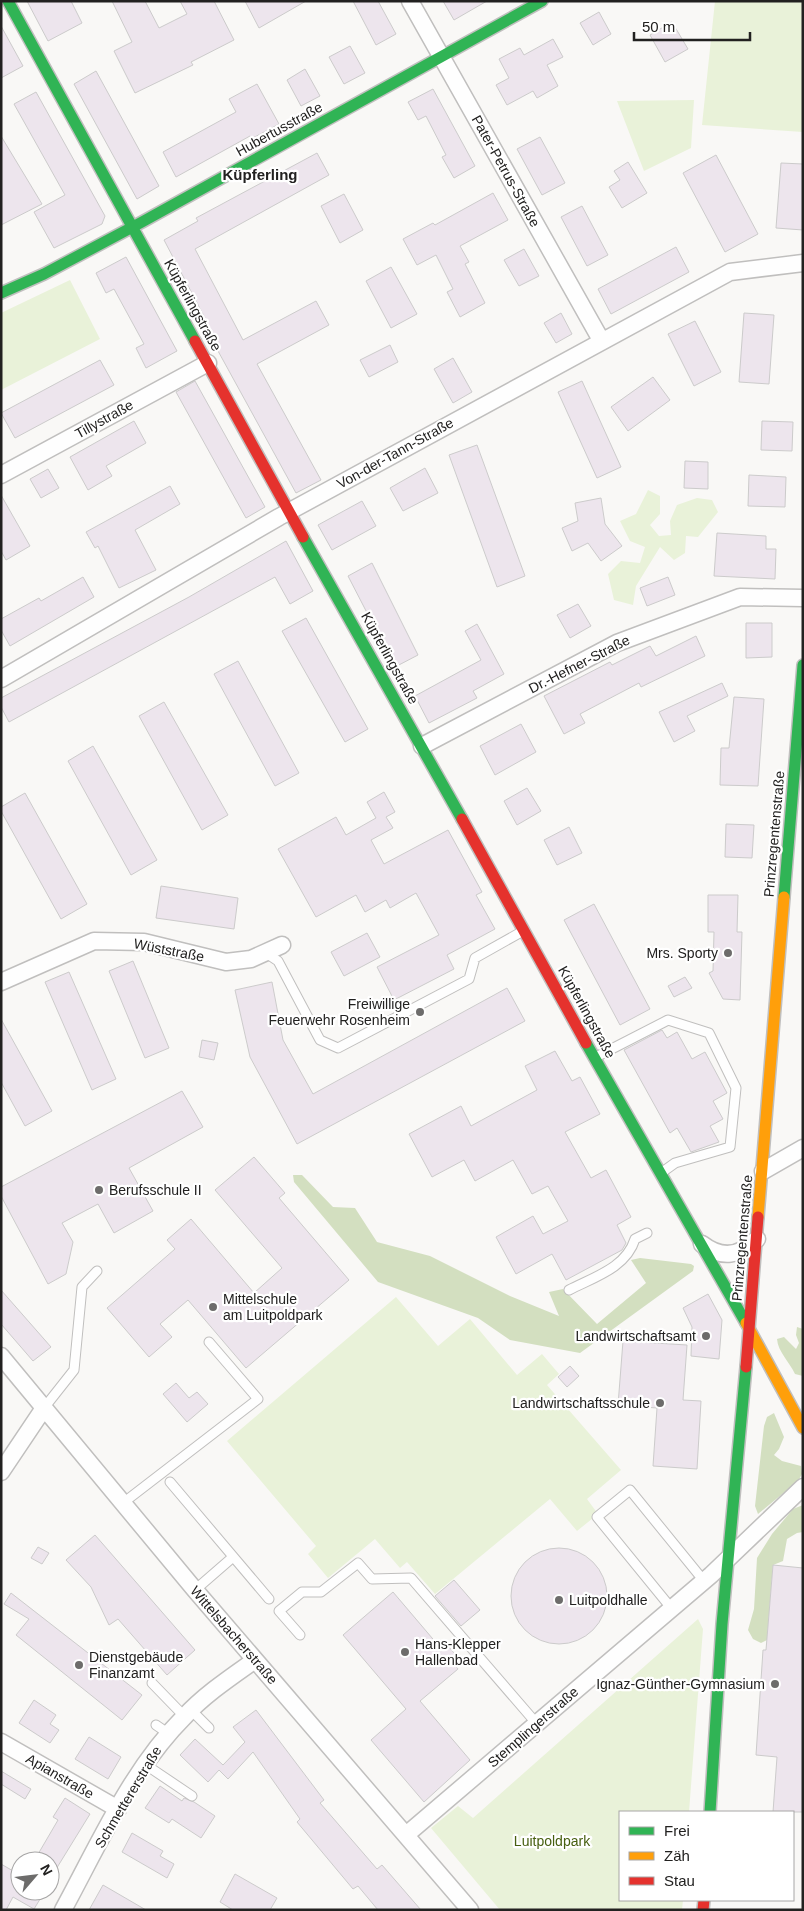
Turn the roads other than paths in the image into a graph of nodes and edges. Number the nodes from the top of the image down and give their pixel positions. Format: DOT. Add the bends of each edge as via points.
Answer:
graph roads {
  1 [pos="8,1"];
  2 [pos="410,1"];
  3 [pos="542,1"];
  4 [pos="441,57"];
  5 [pos="133,226"];
  6 [pos="803,264"];
  7 [pos="1,293"];
  8 [pos="601,340"];
  9 [pos="208,363"];
  10 [pos="1,475"];
  11 [pos="289,512"];
  12 [pos="803,598"];
  13 [pos="803,665"];
  14 [pos="1,679"];
  15 [pos="422,746"];
  16 [pos="803,864"];
  17 [pos="786,870"];
  18 [pos="524,931"];
  19 [pos="282,944"];
  20 [pos="266,953"];
  21 [pos="1,982"];
  22 [pos="595,1058"];
  23 [pos="803,1148"];
  24 [pos="763,1170"];
  25 [pos="661,1173"];
  26 [pos="647,1233"];
  27 [pos="757,1239"];
  28 [pos="702,1244"];
  29 [pos="97,1271"];
  30 [pos="570,1290"];
  31 [pos="749,1328"];
  32 [pos="208,1342"];
  33 [pos="1,1356"];
  34 [pos="44,1408"];
  35 [pos="803,1428"];
  36 [pos="1,1472"];
  37 [pos="170,1482"];
  38 [pos="803,1487"];
  39 [pos="123,1503"];
  40 [pos="233,1557"];
  41 [pos="728,1559"];
  42 [pos="704,1581"];
  43 [pos="195,1590"];
  44 [pos="269,1600"];
  45 [pos="672,1609"];
  46 [pos="300,1635"];
  47 [pos="255,1660"];
  48 [pos="152,1683"];
  49 [pos="188,1713"];
  50 [pos="537,1724"];
  51 [pos="209,1728"];
  52 [pos="1,1742"];
  53 [pos="146,1765"];
  54 [pos="192,1796"];
  55 [pos="118,1809"];
  56 [pos="710,1811"];
  57 [pos="406,1835"];
  58 [pos="63,1910"];
  59 [pos="470,1910"];
  1 -- 5 [label="main road, Küpferlingstraße"];
  2 -- 4 [label="street, Pater-Petrus-Straße"];
  3 -- 4 [label="main road, Hubertusstraße"];
  4 -- 5 [label="main road, Hubertusstraße"];
  4 -- 8 [label="street, Pater-Petrus-Straße"];
  5 -- 7 [label="main road, Hubertusstraße" via="44,274"];
  5 -- 9 [label="main road, Küpferlingstraße"];
  6 -- 8 [label="street, Von-der-Tann-Straße" via="730,272"];
  8 -- 11 [label="street, Von-der-Tann-Straße"];
  9 -- 10 [label="street, Tillystraße"];
  9 -- 11 [label="main road, Küpferlingstraße"];
  11 -- 14 [label="street, Von-der-Tann-Straße"];
  11 -- 15 [label="main road, Küpferlingstraße"];
  12 -- 15 [label="street, Dr.-Hefner-Straße" via="740,597 617,643"];
  13 -- 17 [label="main road, Prinzregentenstraße"];
  15 -- 18 [label="main road, Küpferlingstraße"];
  16 -- 17 [label="street"];
  17 -- 24 [label="main road, Prinzregentenstraße"];
  18 -- 20 [label="lane" via="475,958 469,980 338,1048 320,1040 278,961"];
  18 -- 22 [label="main road, Küpferlingstraße"];
  19 -- 20 [label="street, Wüststraße"];
  20 -- 21 [label="street, Wüststraße" via="251,959 226,962 144,942 94,941"];
  22 -- 25 [label="main road, Küpferlingstraße"];
  22 -- 25 [label="lane" via="668,1020 709,1033 736,1088 730,1148 675,1164"];
  23 -- 24 [label="street"];
  24 -- 27 [label="main road, Prinzregentenstraße"];
  25 -- 28 [label="main road, Küpferlingstraße"];
  26 -- 30 [label="lane" via="635,1239 631,1252 618,1265"];
  27 -- 28 [label="street" via="745,1250 725,1255"];
  27 -- 31 [label="main road, Prinzregentenstraße"];
  28 -- 31 [label="main road, Küpferlingstraße"];
  29 -- 34 [label="lane" via="82,1287 74,1370"];
  31 -- 35 [label="main road, Küpferlingstraße"];
  31 -- 41 [label="main road, Prinzregentenstraße"];
  32 -- 39 [label="lane" via="258,1399"];
  33 -- 34 [label="street, Wittelsbacherstraße"];
  34 -- 36 [label="street"];
  34 -- 39 [label="street, Wittelsbacherstraße"];
  37 -- 40 [label="lane"];
  38 -- 41 [label="street, Stemplingerstraße"];
  39 -- 43 [label="street, Wittelsbacherstraße"];
  40 -- 43 [label="lane"];
  40 -- 44 [label="lane"];
  41 -- 42 [label="street, Stemplingerstraße"];
  41 -- 56 [label="main road, Prinzregentenstraße"];
  42 -- 45 [label="street, Stemplingerstraße"];
  42 -- 45 [label="lane" via="630,1490 597,1517"];
  43 -- 47 [label="street, Wittelsbacherstraße"];
  45 -- 50 [label="street, Stemplingerstraße"];
  46 -- 50 [label="lane" via="279,1611 302,1592 321,1592 358,1563 372,1579 411,1578"];
  47 -- 49 [label="street, Schmettererstraße"];
  47 -- 57 [label="street, Wittelsbacherstraße"];
  48 -- 49 [label="lane"];
  49 -- 51 [label="lane"];
  49 -- 53 [label="street, Schmettererstraße" via="163,1730"];
  50 -- 57 [label="street, Stemplingerstraße"];
  52 -- 55 [label="street, Apianstraße"];
  53 -- 54 [label="lane"];
  53 -- 55 [label="street, Schmettererstraße"];
  55 -- 58 [label="street, Schmettererstraße"];
  57 -- 59 [label="street, Wittelsbacherstraße"];
}
